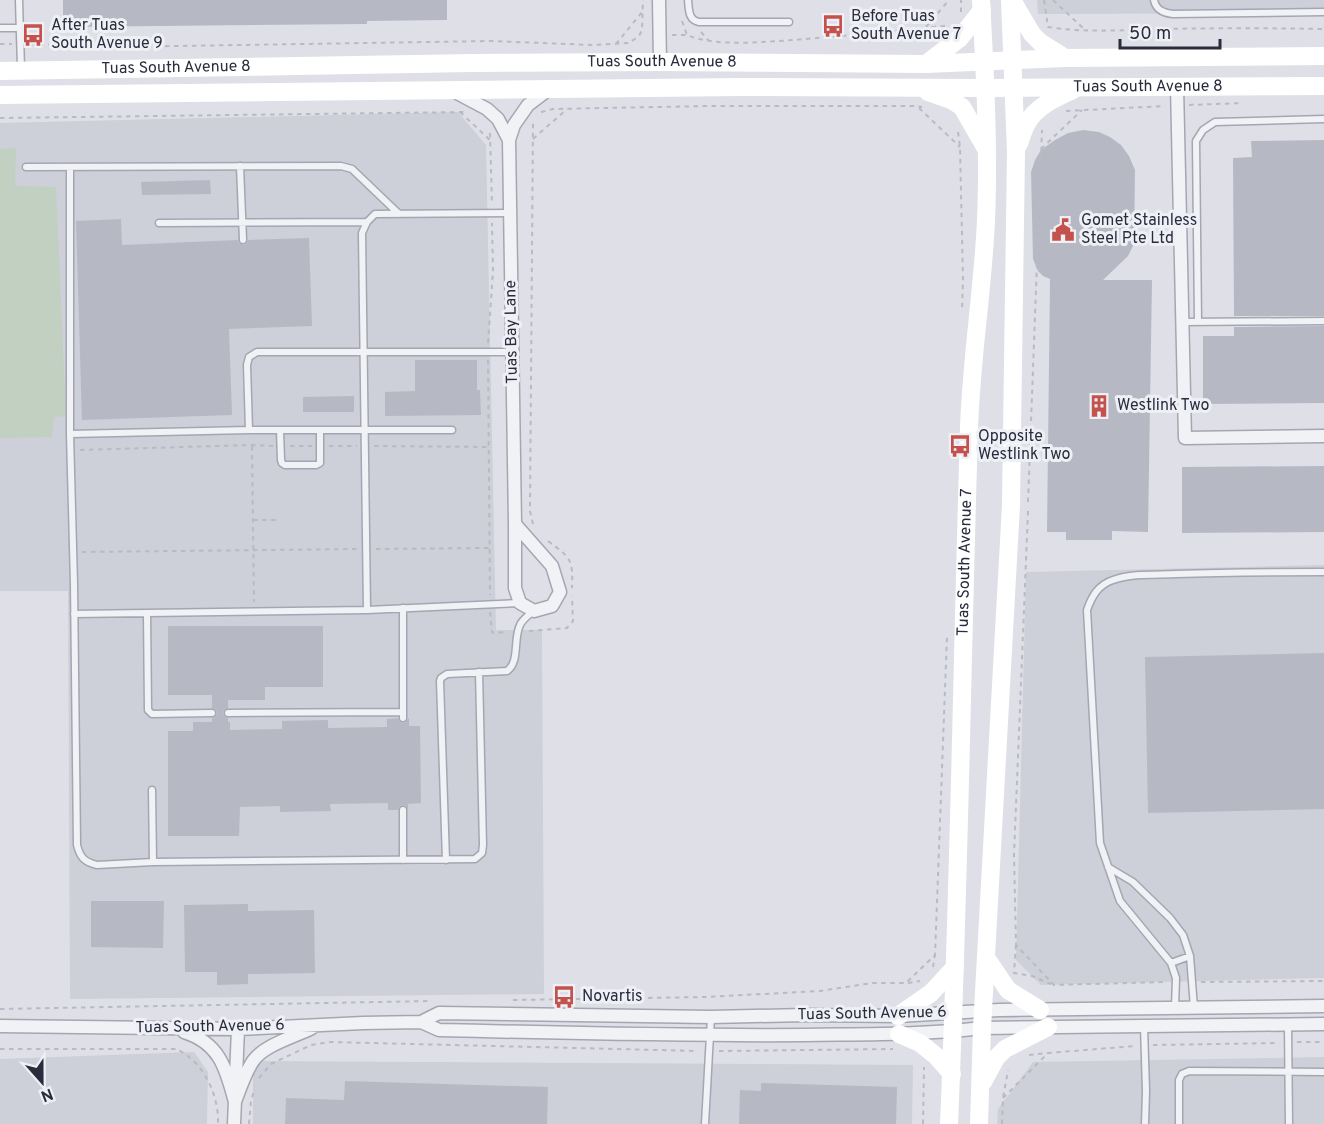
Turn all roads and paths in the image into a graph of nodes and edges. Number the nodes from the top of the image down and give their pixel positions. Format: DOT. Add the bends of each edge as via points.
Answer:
graph roads {
  1 [pos="19,0"];
  2 [pos="643,0"];
  3 [pos="659,0"];
  4 [pos="688,0"];
  5 [pos="949,0"];
  6 [pos="1011,0"];
  7 [pos="1044,0"];
  8 [pos="1053,0"];
  9 [pos="1154,0"];
  10 [pos="981,5"];
  11 [pos="642,12"];
  12 [pos="1324,12"];
  13 [pos="681,21"];
  14 [pos="789,22"];
  15 [pos="950,24"];
  16 [pos="0,28"];
  17 [pos="20,28"];
  18 [pos="925,28"];
  19 [pos="1084,29"];
  20 [pos="1324,29"];
  21 [pos="20,43"];
  22 [pos="0,44"];
  23 [pos="616,44"];
  24 [pos="1324,56"];
  25 [pos="1065,58"];
  26 [pos="1011,60"];
  27 [pos="660,62"];
  28 [pos="984,62"];
  29 [pos="926,64"];
  30 [pos="0,70"];
  31 [pos="21,70"];
  32 [pos="1324,86"];
  33 [pos="915,87"];
  34 [pos="1081,87"];
  35 [pos="1177,87"];
  36 [pos="985,88"];
  37 [pos="1013,88"];
  38 [pos="549,89"];
  39 [pos="452,90"];
  40 [pos="0,95"];
  41 [pos="918,107"];
  42 [pos="928,108"];
  43 [pos="567,109"];
  44 [pos="1082,110"];
  45 [pos="460,112"];
  46 [pos="468,112"];
  47 [pos="535,114"];
  48 [pos="0,118"];
  49 [pos="1324,119"];
  50 [pos="533,121"];
  51 [pos="1044,122"];
  52 [pos="957,124"];
  53 [pos="490,131"];
  54 [pos="508,140"];
  55 [pos="532,140"];
  56 [pos="491,141"];
  57 [pos="960,147"];
  58 [pos="1041,149"];
  59 [pos="988,151"];
  60 [pos="1016,152"];
  61 [pos="240,166"];
  62 [pos="26,167"];
  63 [pos="70,167"];
  64 [pos="492,213"];
  65 [pos="510,213"];
  66 [pos="400,214"];
  67 [pos="243,222"];
  68 [pos="367,222"];
  69 [pos="159,223"];
  70 [pos="243,240"];
  71 [pos="962,316"];
  72 [pos="1324,321"];
  73 [pos="1183,322"];
  74 [pos="1198,322"];
  75 [pos="364,352"];
  76 [pos="488,352"];
  77 [pos="512,352"];
  78 [pos="249,430"];
  79 [pos="280,430"];
  80 [pos="320,430"];
  81 [pos="365,430"];
  82 [pos="452,430"];
  83 [pos="70,434"];
  84 [pos="1324,436"];
  85 [pos="252,445"];
  86 [pos="253,520"];
  87 [pos="277,520"];
  88 [pos="515,524"];
  89 [pos="534,526"];
  90 [pos="546,539"];
  91 [pos="489,548"];
  92 [pos="367,549"];
  93 [pos="253,550"];
  94 [pos="73,552"];
  95 [pos="1324,572"];
  96 [pos="520,603"];
  97 [pos="490,605"];
  98 [pos="402,608"];
  99 [pos="367,610"];
  100 [pos="254,611"];
  101 [pos="534,611"];
  102 [pos="147,613"];
  103 [pos="74,614"];
  104 [pos="518,632"];
  105 [pos="947,635"];
  106 [pos="479,672"];
  107 [pos="212,713"];
  108 [pos="228,713"];
  109 [pos="152,790"];
  110 [pos="403,810"];
  111 [pos="404,860"];
  112 [pos="446,860"];
  113 [pos="153,862"];
  114 [pos="1107,867"];
  115 [pos="1016,945"];
  116 [pos="1190,956"];
  117 [pos="987,959"];
  118 [pos="1171,963"];
  119 [pos="955,967"];
  120 [pos="1324,981"];
  121 [pos="1175,982"];
  122 [pos="1193,982"];
  123 [pos="1054,984"];
  124 [pos="512,1000"];
  125 [pos="440,1001"];
  126 [pos="1324,1006"];
  127 [pos="1175,1008"];
  128 [pos="1194,1008"];
  129 [pos="0,1009"];
  130 [pos="1040,1010"];
  131 [pos="711,1017"];
  132 [pos="983,1019"];
  133 [pos="421,1022"];
  134 [pos="954,1022"];
  135 [pos="1324,1023"];
  136 [pos="1288,1024"];
  137 [pos="318,1025"];
  138 [pos="0,1026"];
  139 [pos="1144,1026"];
  140 [pos="1048,1028"];
  141 [pos="176,1029"];
  142 [pos="238,1029"];
  143 [pos="899,1033"];
  144 [pos="711,1036"];
  145 [pos="1288,1042"];
  146 [pos="1324,1042"];
  147 [pos="1144,1045"];
  148 [pos="0,1049"];
  149 [pos="710,1051"];
  150 [pos="1047,1053"];
  151 [pos="1020,1056"];
  152 [pos="924,1062"];
  153 [pos="1009,1067"];
  154 [pos="1288,1072"];
  155 [pos="1324,1072"];
  156 [pos="951,1074"];
  157 [pos="257,1081"];
  158 [pos="981,1087"];
  159 [pos="254,1091"];
  160 [pos="1003,1098"];
  161 [pos="235,1102"];
  162 [pos="218,1124"];
  163 [pos="234,1124"];
  164 [pos="249,1124"];
  165 [pos="705,1124"];
  166 [pos="923,1124"];
  167 [pos="949,1124"];
  168 [pos="979,1124"];
  169 [pos="1002,1124"];
  170 [pos="1145,1124"];
  171 [pos="1179,1124"];
  172 [pos="1288,1124"];
  1 -- 17 [label="lane"];
  2 -- 11 [label="path"];
  3 -- 27 [label="street"];
  4 -- 14 [label="lane" via="690,16 699,22"];
  5 -- 18 [label="path"];
  6 -- 25 [label="street" via="1032,34"];
  6 -- 26 [label="street"];
  7 -- 19 [label="path" via="1048,27"];
  8 -- 19 [label="path"];
  9 -- 12 [label="lane" via="1164,14"];
  10 -- 28 [label="street, Tuas South Avenue 7"];
  10 -- 29 [label="street" via="960,38"];
  11 -- 23 [label="path"];
  11 -- 23 [label="path" via="639,36 629,43"];
  13 -- 18 [label="path" via="687,35 715,42"];
  15 -- 18 [label="path"];
  16 -- 17 [label="lane"];
  17 -- 21 [label="lane"];
  19 -- 20 [label="path"];
  21 -- 22 [label="path"];
  21 -- 23 [label="path" via="112,47 492,41"];
  21 -- 31 [label="lane"];
  24 -- 25 [label="street, Tuas South Avenue 8"];
  25 -- 26 [label="street, Tuas South Avenue 8"];
  26 -- 28 [label="street, Tuas South Avenue 8"];
  26 -- 37 [label="street"];
  27 -- 29 [label="street, Tuas South Avenue 8"];
  27 -- 31 [label="street, Tuas South Avenue 8"];
  28 -- 29 [label="street, Tuas South Avenue 8"];
  28 -- 36 [label="street, Tuas South Avenue 7"];
  30 -- 31 [label="street, Tuas South Avenue 8"];
  32 -- 35 [label="street, Tuas South Avenue 8"];
  33 -- 36 [label="street, Tuas South Avenue 8"];
  33 -- 38 [label="street, Tuas South Avenue 8"];
  33 -- 59 [label="street" via="962,107"];
  34 -- 35 [label="street, Tuas South Avenue 8"];
  34 -- 37 [label="street, Tuas South Avenue 8"];
  34 -- 60 [label="street" via="1038,110 1027,123"];
  35 -- 73 [label="street"];
  36 -- 37 [label="street, Tuas South Avenue 8"];
  36 -- 59 [label="street, Tuas South Avenue 7"];
  37 -- 60 [label="street"];
  38 -- 39 [label="street, Tuas South Avenue 8"];
  38 -- 54 [label="street, Tuas Bay Lane" via="528,105"];
  39 -- 40 [label="street, Tuas South Avenue 8"];
  39 -- 54 [label="street, Tuas Bay Lane" via="487,109 498,119"];
  41 -- 42 [label="path"];
  41 -- 43 [label="path"];
  41 -- 57 [label="path"];
  43 -- 47 [label="path"];
  43 -- 55 [label="path"];
  44 -- 58 [label="path"];
  45 -- 46 [label="path"];
  45 -- 48 [label="path"];
  45 -- 56 [label="path"];
  49 -- 74 [label="lane" via="1215,122 1196,141"];
  50 -- 55 [label="path"];
  51 -- 58 [label="path"];
  52 -- 57 [label="path"];
  53 -- 56 [label="path"];
  54 -- 65 [label="street, Tuas Bay Lane"];
  55 -- 89 [label="path" via="530,511"];
  56 -- 64 [label="path"];
  57 -- 71 [label="path"];
  58 -- 115 [label="path" via="1014,855"];
  59 -- 119 [label="street, Tuas South Avenue 7" via="986,222 970,390"];
  60 -- 117 [label="street" via="1011,505"];
  61 -- 63 [label="lane"];
  61 -- 66 [label="lane" via="352,169"];
  61 -- 67 [label="lane"];
  62 -- 63 [label="lane"];
  63 -- 83 [label="lane"];
  64 -- 65 [label="lane"];
  64 -- 66 [label="lane"];
  64 -- 76 [label="path"];
  65 -- 77 [label="street, Tuas Bay Lane"];
  66 -- 68 [label="lane" via="375,214"];
  67 -- 68 [label="lane"];
  67 -- 69 [label="lane"];
  67 -- 70 [label="lane"];
  68 -- 75 [label="lane" via="363,233"];
  72 -- 74 [label="lane"];
  73 -- 74 [label="lane"];
  73 -- 84 [label="street" via="1185,438"];
  75 -- 76 [label="lane"];
  75 -- 78 [label="lane" via="257,352 249,357"];
  75 -- 81 [label="lane"];
  76 -- 77 [label="lane"];
  76 -- 91 [label="path"];
  77 -- 88 [label="street, Tuas Bay Lane"];
  78 -- 79 [label="lane"];
  78 -- 83 [label="lane"];
  79 -- 80 [label="lane"];
  79 -- 80 [label="lane" via="282,463 315,465 320,463"];
  80 -- 81 [label="lane"];
  81 -- 82 [label="lane"];
  81 -- 92 [label="lane"];
  83 -- 94 [label="lane"];
  85 -- 86 [label="path"];
  86 -- 87 [label="path"];
  86 -- 93 [label="path"];
  88 -- 96 [label="street, Tuas Bay Lane" via="515,588"];
  88 -- 101 [label="street" via="552,566 560,592 552,606"];
  90 -- 104 [label="path" via="570,560 573,621 561,630"];
  91 -- 92 [label="path"];
  91 -- 97 [label="path"];
  92 -- 93 [label="path"];
  92 -- 99 [label="lane"];
  93 -- 94 [label="path"];
  93 -- 100 [label="path"];
  94 -- 103 [label="lane"];
  95 -- 114 [label="lane" via="1130,576 1111,580 1098,589 1087,610 1100,843"];
  96 -- 97 [label="lane"];
  96 -- 101 [label="street"];
  97 -- 98 [label="lane"];
  97 -- 104 [label="path" via="492,632"];
  98 -- 99 [label="lane"];
  98 -- 108 [label="lane" via="403,715"];
  99 -- 100 [label="lane"];
  100 -- 102 [label="lane"];
  101 -- 104 [label="lane" via="520,623"];
  102 -- 103 [label="lane"];
  102 -- 107 [label="lane" via="148,710 152,714"];
  103 -- 113 [label="lane" via="79,855 97,865"];
  104 -- 106 [label="lane" via="511,668"];
  105 -- 124 [label="path" via="935,955 906,983 706,997"];
  106 -- 112 [label="lane" via="482,853 475,859"];
  106 -- 112 [label="lane" via="447,674 441,678"];
  109 -- 113 [label="lane"];
  110 -- 111 [label="lane"];
  111 -- 112 [label="lane"];
  111 -- 113 [label="lane"];
  114 -- 116 [label="lane" via="1133,882 1170,918 1183,935"];
  114 -- 118 [label="lane" via="1120,901"];
  115 -- 123 [label="path"];
  115 -- 123 [label="path" via="1014,973"];
  116 -- 118 [label="lane"];
  116 -- 122 [label="lane"];
  117 -- 130 [label="street" via="1008,990"];
  117 -- 132 [label="street"];
  118 -- 121 [label="lane"];
  119 -- 134 [label="street, Tuas South Avenue 7"];
  119 -- 143 [label="street"];
  120 -- 122 [label="path"];
  121 -- 123 [label="path"];
  121 -- 127 [label="lane"];
  122 -- 128 [label="lane"];
  125 -- 129 [label="path"];
  126 -- 128 [label="street, Tuas South Avenue 6"];
  127 -- 128 [label="street, Tuas South Avenue 6"];
  127 -- 130 [label="street, Tuas South Avenue 6"];
  130 -- 132 [label="street, Tuas South Avenue 6"];
  131 -- 133 [label="street, Tuas South Avenue 6" via="439,1014"];
  131 -- 143 [label="street, Tuas South Avenue 6" via="805,1015"];
  131 -- 144 [label="lane"];
  132 -- 134 [label="street, Tuas South Avenue 6"];
  132 -- 134 [label="street, Tuas South Avenue 6"];
  132 -- 140 [label="street, Tuas South Avenue 6"];
  132 -- 158 [label="street"];
  133 -- 137 [label="street, Tuas South Avenue 6"];
  133 -- 144 [label="street, Tuas South Avenue 6" via="439,1030"];
  134 -- 143 [label="street, Tuas South Avenue 6"];
  134 -- 143 [label="street, Tuas South Avenue 6"];
  134 -- 156 [label="street, Tuas South Avenue 7"];
  135 -- 136 [label="street, Tuas South Avenue 6"];
  136 -- 139 [label="street, Tuas South Avenue 6"];
  136 -- 145 [label="lane"];
  137 -- 142 [label="street, Tuas South Avenue 6"];
  137 -- 161 [label="street" via="258,1055"];
  138 -- 141 [label="street, Tuas South Avenue 6"];
  139 -- 140 [label="street, Tuas South Avenue 6"];
  139 -- 147 [label="lane"];
  140 -- 158 [label="street" via="1005,1049"];
  141 -- 142 [label="street, Tuas South Avenue 6"];
  141 -- 161 [label="street" via="197,1036 219,1056"];
  142 -- 161 [label="street"];
  143 -- 144 [label="street, Tuas South Avenue 6"];
  143 -- 149 [label="path"];
  143 -- 156 [label="street" via="920,1043"];
  144 -- 149 [label="lane"];
  145 -- 146 [label="path"];
  145 -- 147 [label="path"];
  145 -- 154 [label="lane"];
  147 -- 150 [label="path"];
  147 -- 170 [label="lane"];
  148 -- 162 [label="path" via="177,1049 190,1057 211,1087"];
  149 -- 157 [label="path" via="330,1042 311,1045 271,1064"];
  149 -- 165 [label="lane"];
  150 -- 151 [label="path"];
  150 -- 160 [label="path"];
  152 -- 166 [label="path"];
  153 -- 160 [label="path"];
  154 -- 155 [label="lane"];
  154 -- 171 [label="lane" via="1182,1074"];
  154 -- 172 [label="lane"];
  156 -- 167 [label="street, Tuas South Avenue 7"];
  158 -- 168 [label="street"];
  159 -- 164 [label="path"];
  160 -- 169 [label="path"];
  161 -- 163 [label="street"];
}
